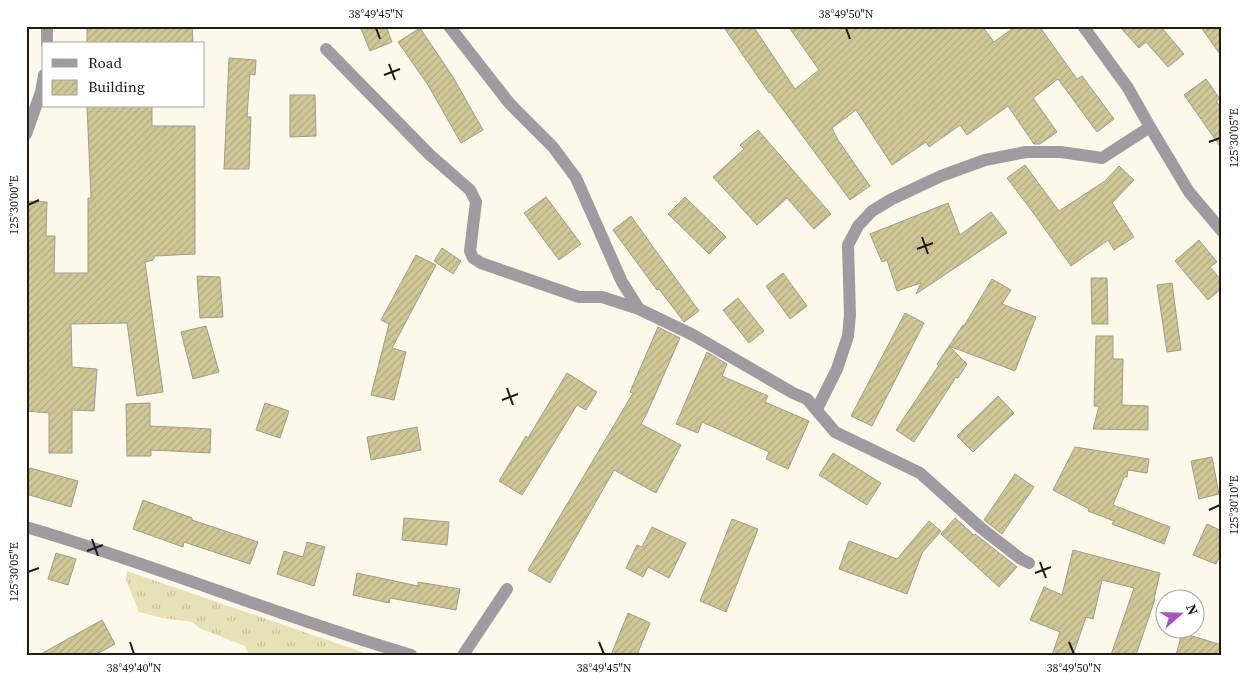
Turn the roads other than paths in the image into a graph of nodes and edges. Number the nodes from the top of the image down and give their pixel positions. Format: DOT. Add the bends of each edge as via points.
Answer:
graph roads {
  1 [pos="47,26"];
  2 [pos="449,26"];
  3 [pos="1082,26"];
  4 [pos="47,42"];
  5 [pos="326,49"];
  6 [pos="42,86"];
  7 [pos="1150,128"];
  8 [pos="26,134"];
  9 [pos="1222,231"];
  10 [pos="639,309"];
  11 [pos="817,409"];
  12 [pos="26,527"];
  13 [pos="1029,563"];
  14 [pos="507,589"];
  15 [pos="411,655"];
  16 [pos="463,655"];
  1 -- 4 [label="street"];
  2 -- 10 [label="street" via="510,104 553,147 576,178 622,282"];
  3 -- 7 [label="street" via="1128,88"];
  5 -- 10 [label="street" via="430,155 470,190 476,202 470,251 473,258 579,297 602,297"];
  6 -- 8 [label="street"];
  7 -- 9 [label="street" via="1189,192"];
  7 -- 11 [label="street" via="1102,158 1062,152 1026,152 985,160 941,176 872,211 858,226 848,245 848,336 837,369"];
  10 -- 11 [label="street" via="693,335 807,399"];
  11 -- 13 [label="street" via="835,432 920,473 981,528"];
  12 -- 15 [label="street"];
  14 -- 16 [label="street"];
}
